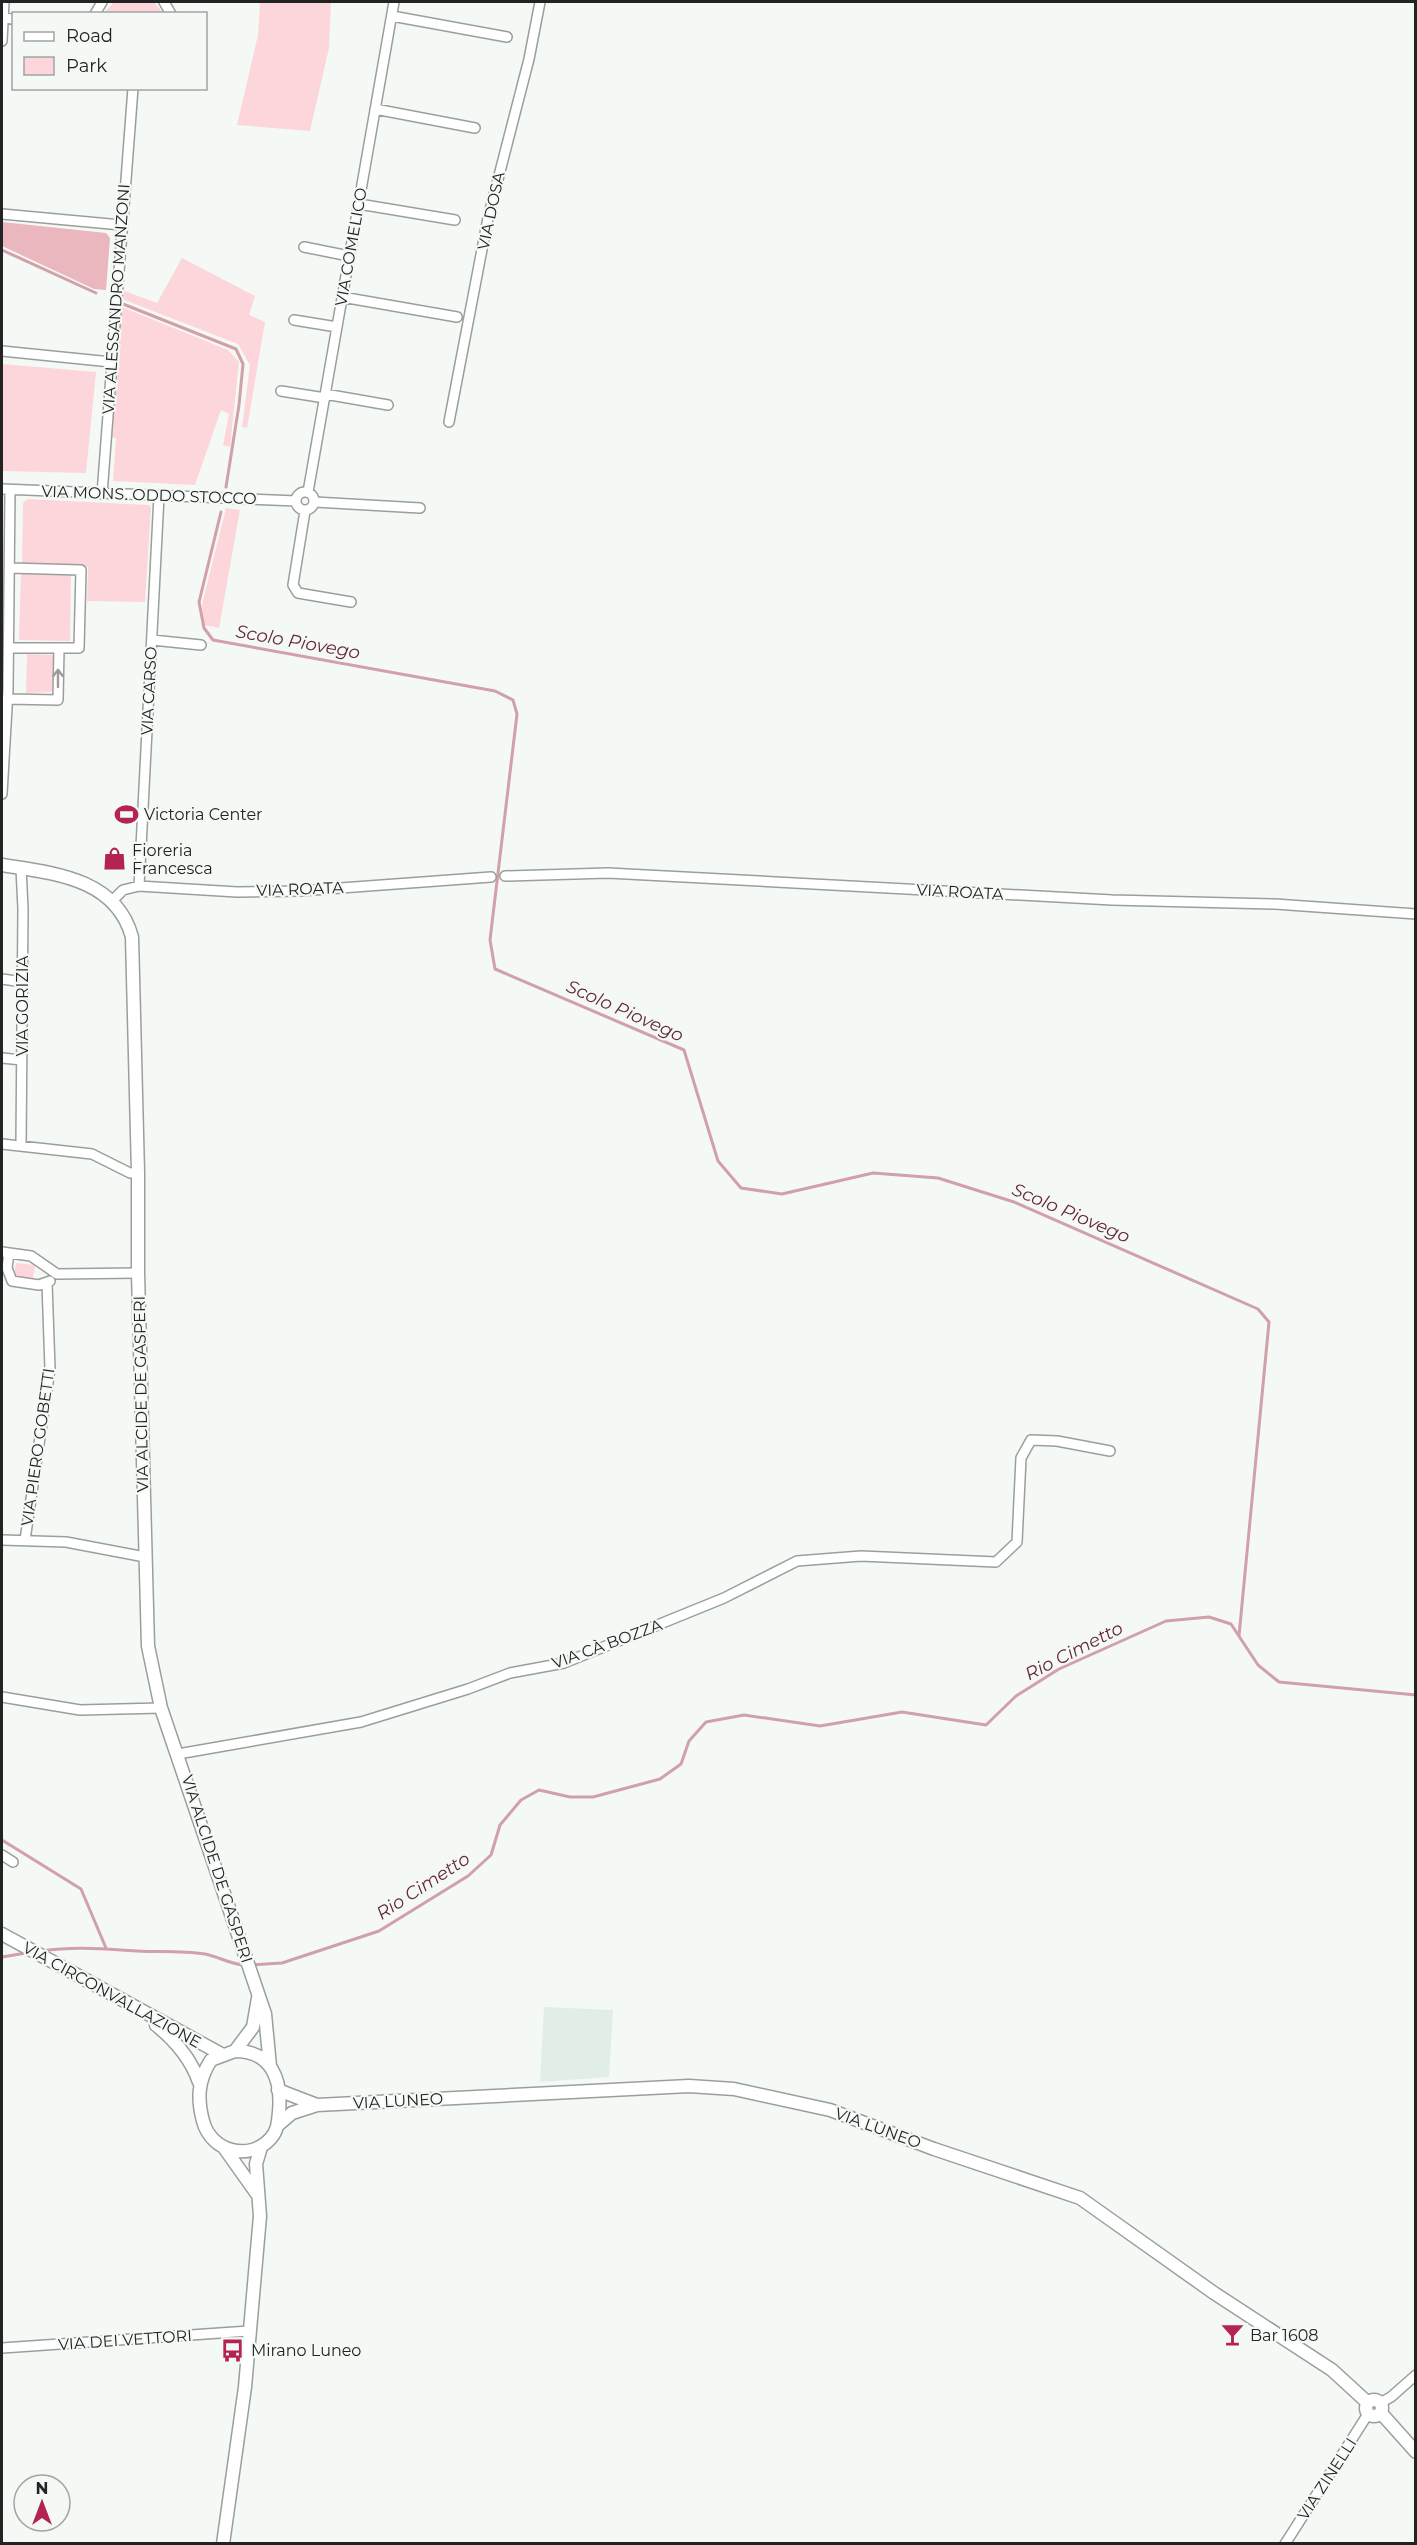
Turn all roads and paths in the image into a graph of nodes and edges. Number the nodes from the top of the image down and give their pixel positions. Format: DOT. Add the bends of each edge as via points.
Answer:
graph roads {
  1 [pos="4,2"];
  2 [pos="394,2"];
  3 [pos="540,2"];
  4 [pos="392,16"];
  5 [pos="2,18"];
  6 [pos="507,36"];
  7 [pos="2,41"];
  8 [pos="131,90"];
  9 [pos="375,109"];
  10 [pos="475,128"];
  11 [pos="359,204"];
  12 [pos="2,214"];
  13 [pos="455,220"];
  14 [pos="121,225"];
  15 [pos="304,248"];
  16 [pos="350,256"];
  17 [pos="342,297"];
  18 [pos="457,317"];
  19 [pos="294,320"];
  20 [pos="337,327"];
  21 [pos="2,351"];
  22 [pos="111,362"];
  23 [pos="281,391"];
  24 [pos="325,396"];
  25 [pos="388,405"];
  26 [pos="449,422"];
  27 [pos="6,489"];
  28 [pos="308,492"];
  29 [pos="102,494"];
  30 [pos="159,496"];
  31 [pos="296,501"];
  32 [pos="315,502"];
  33 [pos="420,508"];
  34 [pos="305,511"];
  35 [pos="10,568"];
  36 [pos="351,602"];
  37 [pos="152,640"];
  38 [pos="201,645"];
  39 [pos="9,648"];
  40 [pos="59,648"];
  41 [pos="8,699"];
  42 [pos="2,794"];
  43 [pos="2,865"];
  44 [pos="21,868"];
  45 [pos="505,876"];
  46 [pos="491,877"];
  47 [pos="139,886"];
  48 [pos="113,900"];
  49 [pos="1416,914"];
  50 [pos="2,979"];
  51 [pos="23,981"];
  52 [pos="2,1058"];
  53 [pos="22,1059"];
  54 [pos="2,1144"];
  55 [pos="21,1145"];
  56 [pos="138,1173"];
  57 [pos="5,1252"];
  58 [pos="138,1273"];
  59 [pos="57,1274"];
  60 [pos="47,1283"];
  61 [pos="1110,1451"];
  62 [pos="2,1540"];
  63 [pos="25,1540"];
  64 [pos="145,1557"];
  65 [pos="2,1697"];
  66 [pos="161,1708"];
  67 [pos="178,1754"];
  68 [pos="2,1855"];
  69 [pos="13,1862"];
  70 [pos="2,1935"];
  71 [pos="258,1994"];
  72 [pos="134,2008"];
  73 [pos="229,2053"];
  74 [pos="270,2066"];
  75 [pos="199,2082"];
  76 [pos="278,2090"];
  77 [pos="317,2105"];
  78 [pos="278,2125"];
  79 [pos="261,2147"];
  80 [pos="225,2149"];
  81 [pos="257,2195"];
  82 [pos="249,2331"];
  83 [pos="2,2348"];
  84 [pos="1416,2375"];
  85 [pos="1374,2408"];
  86 [pos="1416,2452"];
  87 [pos="223,2544"];
  88 [pos="1286,2544"];
  1 -- 5 [label="street"];
  2 -- 4 [label="street, VIA COMELICO"];
  3 -- 26 [label="street, VIA DOSA" via="488,219"];
  4 -- 6 [label="street"];
  4 -- 9 [label="street, VIA COMELICO"];
  5 -- 7 [label="street"];
  8 -- 14 [label="street, VIA ALESSANDRO MANZONI"];
  9 -- 10 [label="street"];
  9 -- 11 [label="street, VIA COMELICO"];
  11 -- 13 [label="street"];
  11 -- 16 [label="street, VIA COMELICO"];
  12 -- 14 [label="street"];
  14 -- 22 [label="street, VIA ALESSANDRO MANZONI"];
  15 -- 16 [label="street"];
  16 -- 17 [label="street, VIA COMELICO"];
  17 -- 18 [label="street"];
  17 -- 20 [label="street, VIA COMELICO"];
  19 -- 20 [label="street"];
  20 -- 24 [label="street, VIA COMELICO"];
  21 -- 22 [label="street"];
  22 -- 29 [label="street, VIA ALESSANDRO MANZONI"];
  23 -- 24 [label="street"];
  24 -- 25 [label="street"];
  24 -- 28 [label="street, VIA COMELICO"];
  27 -- 29 [label="street, VIA MONS. ODDO STOCCO"];
  27 -- 35 [label="street"];
  28 -- 31 [label="street" via="300,493"];
  28 -- 32 [label="street"];
  29 -- 30 [label="street, VIA MONS. ODDO STOCCO"];
  30 -- 31 [label="street, VIA MONS. ODDO STOCCO"];
  30 -- 37 [label="street, VIA CARSO"];
  31 -- 34 [label="street"];
  32 -- 33 [label="street"];
  32 -- 34 [label="street"];
  34 -- 36 [label="street" via="294,587 298,593"];
  35 -- 39 [label="street"];
  35 -- 40 [label="street" via="81,570 79,648"];
  37 -- 38 [label="street"];
  37 -- 47 [label="street, VIA CARSO"];
  39 -- 40 [label="street"];
  39 -- 41 [label="street"];
  41 -- 40 [label="street, one-way" via="58,700"];
  41 -- 42 [label="street"];
  43 -- 44 [label="street, VIA ALCIDE DE GASPERI"];
  44 -- 48 [label="street, VIA ALCIDE DE GASPERI" via="85,884"];
  44 -- 51 [label="street, VIA GORIZIA"];
  45 -- 49 [label="street, VIA ROATA" via="619,874"];
  46 -- 47 [label="street, VIA ROATA" via="290,891"];
  47 -- 48 [label="street" via="123,890"];
  48 -- 56 [label="street, VIA ALCIDE DE GASPERI" via="129,925 134,953"];
  50 -- 51 [label="street"];
  51 -- 53 [label="street, VIA GORIZIA"];
  52 -- 53 [label="street"];
  53 -- 55 [label="street, VIA GORIZIA"];
  54 -- 55 [label="street"];
  55 -- 56 [label="street" via="92,1154 130,1173"];
  56 -- 58 [label="street, VIA ALCIDE DE GASPERI"];
  57 -- 59 [label="street" via="31,1256"];
  57 -- 60 [label="street" via="12,1281"];
  58 -- 59 [label="street"];
  58 -- 64 [label="street, VIA ALCIDE DE GASPERI"];
  59 -- 60 [label="street"];
  60 -- 63 [label="street, VIA PIERO GOBETTI" via="50,1369"];
  61 -- 67 [label="street, VIA CÀ BOZZA" via="1031,1440 1021,1458 1017,1542 996,1562 861,1556 797,1561 724,1598 564,1663 510,1673 361,1722"];
  62 -- 63 [label="street"];
  63 -- 64 [label="street" via="66,1542"];
  64 -- 66 [label="street, VIA ALCIDE DE GASPERI" via="148,1646"];
  65 -- 66 [label="street" via="80,1710"];
  66 -- 67 [label="street, VIA ALCIDE DE GASPERI"];
  67 -- 71 [label="street, VIA ALCIDE DE GASPERI"];
  68 -- 69 [label="street"];
  70 -- 72 [label="street, VIA CIRCONVALLAZIONE"];
  71 -- 73 [label="street" via="253,2027"];
  71 -- 74 [label="street, VIA ALCIDE DE GASPERI" via="266,2014"];
  72 -- 73 [label="street, VIA CIRCONVALLAZIONE"];
  72 -- 75 [label="street" via="175,2042"];
  73 -- 74 [label="street" via="256,2055"];
  73 -- 75 [label="street" via="211,2060"];
  74 -- 76 [label="street"];
  75 -- 80 [label="street" via="206,2131 212,2141"];
  76 -- 77 [label="street"];
  76 -- 78 [label="street"];
  77 -- 78 [label="street" via="292,2113"];
  77 -- 85 [label="street, VIA LUNEO" via="689,2086 734,2089 830,2110 1080,2199 1332,2370"];
  78 -- 79 [label="street"];
  79 -- 80 [label="street" via="244,2151"];
  79 -- 81 [label="street" via="255,2172"];
  80 -- 81 [label="street"];
  81 -- 82 [label="street" via="260,2216"];
  82 -- 83 [label="street, VIA DEI VETTORI"];
  82 -- 87 [label="street"];
  84 -- 85 [label="street"];
  85 -- 86 [label="street, VIA LUNEO"];
  85 -- 88 [label="street, VIA ZINELLI"];
}
